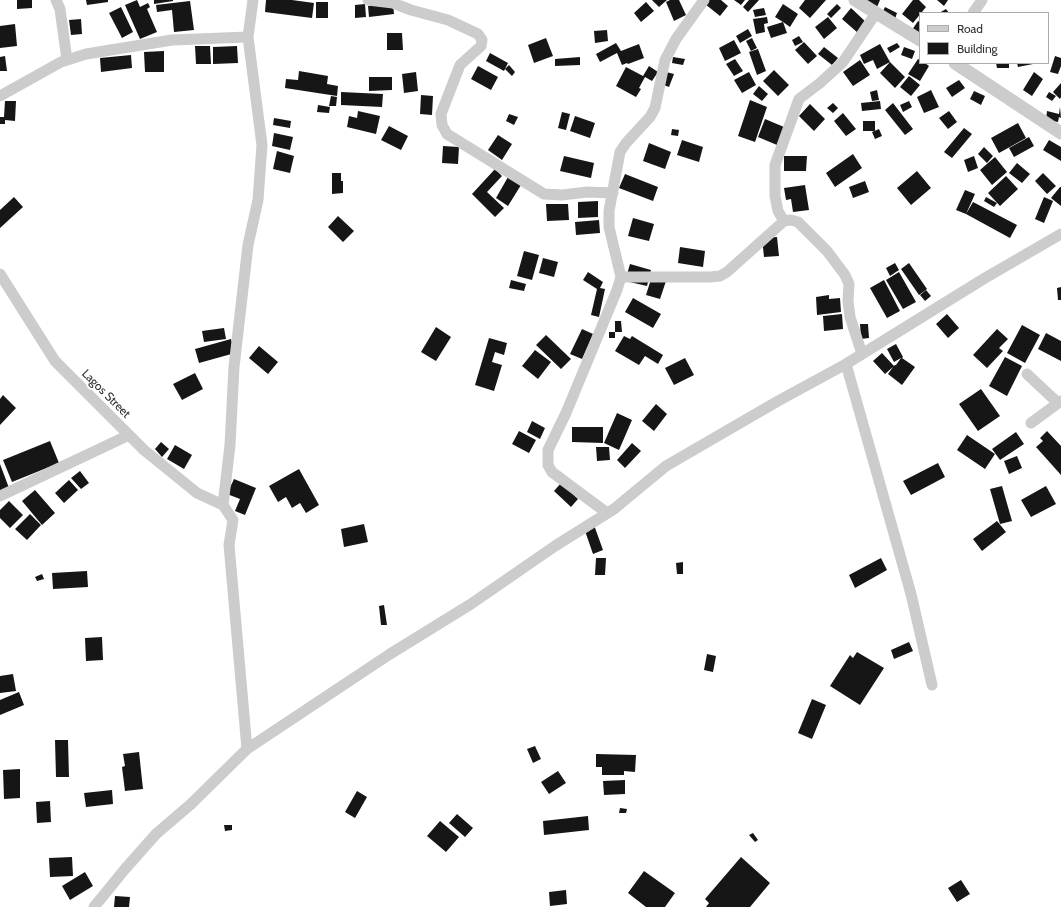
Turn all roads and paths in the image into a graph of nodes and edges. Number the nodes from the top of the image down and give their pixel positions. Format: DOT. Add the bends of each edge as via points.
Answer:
graph roads {
  1 [pos="56,0"];
  2 [pos="253,0"];
  3 [pos="368,0"];
  4 [pos="704,0"];
  5 [pos="855,0"];
  6 [pos="982,0"];
  7 [pos="974,12"];
  8 [pos="876,13"];
  9 [pos="248,37"];
  10 [pos="919,39"];
  11 [pos="67,60"];
  12 [pos="957,64"];
  13 [pos="0,96"];
  14 [pos="1061,133"];
  15 [pos="613,194"];
  16 [pos="784,221"];
  17 [pos="1061,234"];
  18 [pos="0,274"];
  19 [pos="621,277"];
  20 [pos="862,354"];
  21 [pos="846,364"];
  22 [pos="1026,374"];
  23 [pos="1059,402"];
  24 [pos="1031,423"];
  25 [pos="129,435"];
  26 [pos="0,496"];
  27 [pos="223,505"];
  28 [pos="607,513"];
  29 [pos="932,685"];
  30 [pos="247,749"];
  31 [pos="94,907"];
  1 -- 11 [label="street" via="60,9"];
  2 -- 9 [label="street"];
  3 -- 15 [label="street" via="393,3 448,20 478,34 482,40 481,46 460,65 441,114 442,125 448,134 544,194"];
  4 -- 15 [label="street" via="676,39 665,60 655,108 620,152"];
  5 -- 8 [label="street"];
  6 -- 7 [label="street"];
  8 -- 10 [label="street"];
  8 -- 16 [label="street" via="843,62 799,99 775,165 775,196 778,211"];
  9 -- 11 [label="street" via="172,40 86,54"];
  9 -- 27 [label="street" via="262,145 258,200 248,245 234,367 230,445"];
  11 -- 13 [label="street"];
  12 -- 14 [label="street"];
  15 -- 19 [label="street" via="609,211 610,227"];
  16 -- 19 [label="street" via="720,276"];
  16 -- 20 [label="street" via="798,222 827,251 844,275 849,284 850,317"];
  17 -- 20 [label="street" via="984,278"];
  18 -- 25 [label="street, Lagos Street" via="55,361"];
  19 -- 28 [label="street" via="566,413 548,450 548,465 552,472"];
  20 -- 21 [label="street"];
  21 -- 28 [label="street" via="666,466"];
  21 -- 29 [label="street" via="911,594"];
  22 -- 23 [label="street"];
  23 -- 24 [label="street"];
  25 -- 26 [label="street"];
  25 -- 27 [label="street, Lagos Street" via="197,493"];
  27 -- 30 [label="street" via="233,520 229,545"];
  28 -- 30 [label="street"];
  30 -- 31 [label="street" via="156,834"];
}
